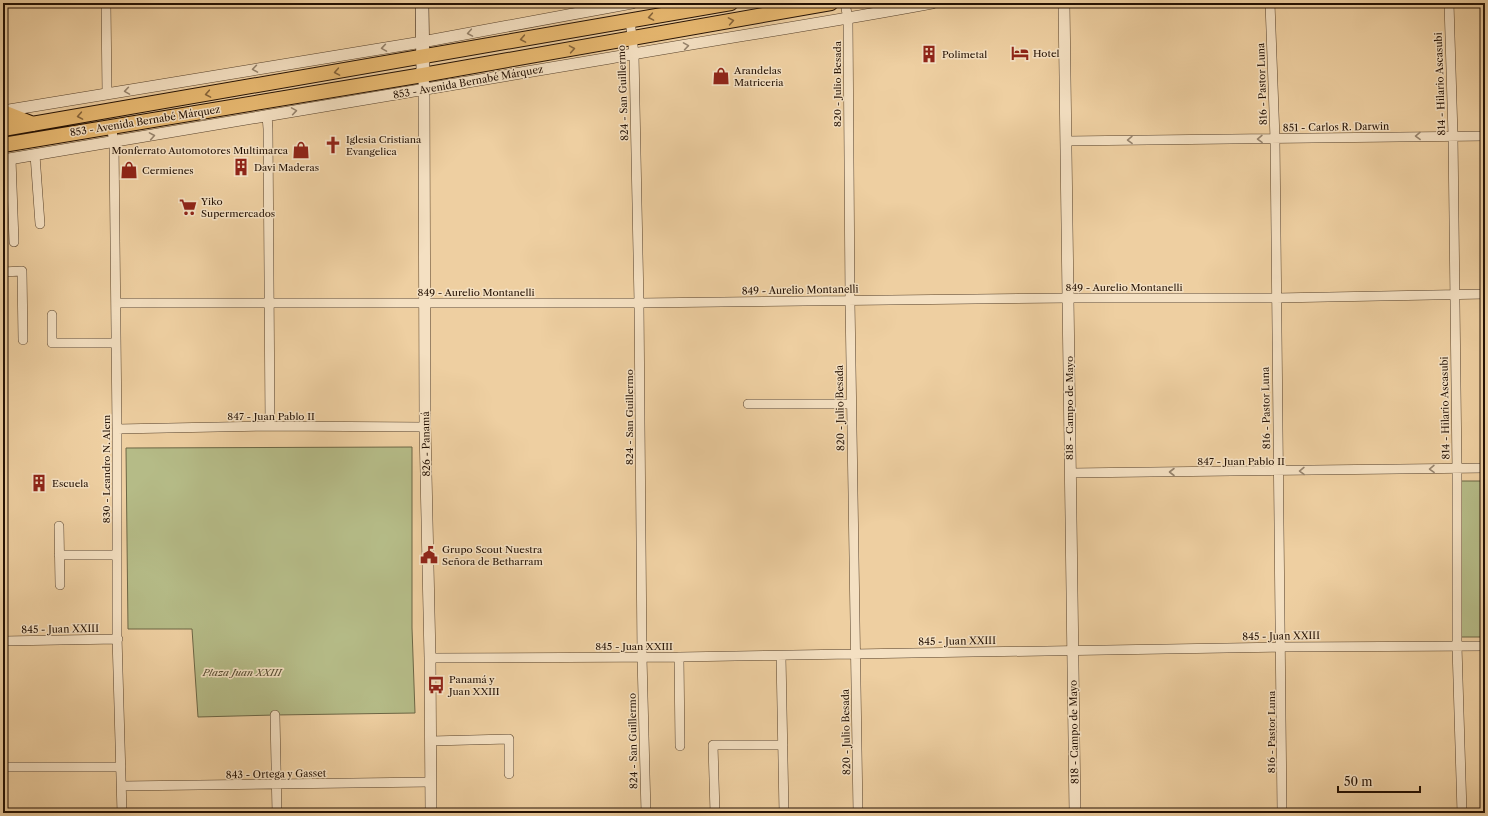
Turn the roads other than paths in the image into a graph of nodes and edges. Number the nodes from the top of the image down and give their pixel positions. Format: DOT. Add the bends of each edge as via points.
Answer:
graph roads {
  1 [pos="106,3"];
  2 [pos="422,3"];
  3 [pos="632,3"];
  4 [pos="731,3"];
  5 [pos="831,3"];
  6 [pos="845,3"];
  7 [pos="932,3"];
  8 [pos="1064,3"];
  9 [pos="1270,3"];
  10 [pos="1449,3"];
  11 [pos="848,19"];
  12 [pos="630,20"];
  13 [pos="632,38"];
  14 [pos="422,42"];
  15 [pos="634,54"];
  16 [pos="422,57"];
  17 [pos="423,75"];
  18 [pos="424,90"];
  19 [pos="107,94"];
  20 [pos="3,112"];
  21 [pos="267,115"];
  22 [pos="33,124"];
  23 [pos="111,126"];
  24 [pos="3,129"];
  25 [pos="1453,136"];
  26 [pos="1485,136"];
  27 [pos="1275,139"];
  28 [pos="1066,141"];
  29 [pos="114,142"];
  30 [pos="3,145"];
  31 [pos="35,155"];
  32 [pos="7,160"];
  33 [pos="40,224"];
  34 [pos="14,242"];
  35 [pos="3,272"];
  36 [pos="1485,294"];
  37 [pos="1454,295"];
  38 [pos="1069,298"];
  39 [pos="1276,298"];
  40 [pos="850,301"];
  41 [pos="116,303"];
  42 [pos="270,303"];
  43 [pos="425,303"];
  44 [pos="639,303"];
  45 [pos="52,315"];
  46 [pos="23,340"];
  47 [pos="116,343"];
  48 [pos="748,404"];
  49 [pos="851,404"];
  50 [pos="270,426"];
  51 [pos="425,427"];
  52 [pos="117,429"];
  53 [pos="1485,468"];
  54 [pos="1456,469"];
  55 [pos="1278,472"];
  56 [pos="1070,473"];
  57 [pos="59,526"];
  58 [pos="59,555"];
  59 [pos="117,555"];
  60 [pos="60,585"];
  61 [pos="118,639"];
  62 [pos="3,641"];
  63 [pos="1457,646"];
  64 [pos="1485,646"];
  65 [pos="1281,647"];
  66 [pos="1073,650"];
  67 [pos="856,654"];
  68 [pos="642,656"];
  69 [pos="781,656"];
  70 [pos="679,657"];
  71 [pos="430,658"];
  72 [pos="275,714"];
  73 [pos="430,741"];
  74 [pos="680,746"];
  75 [pos="783,746"];
  76 [pos="3,767"];
  77 [pos="121,767"];
  78 [pos="510,774"];
  79 [pos="431,782"];
  80 [pos="276,785"];
  81 [pos="122,786"];
  82 [pos="122,813"];
  83 [pos="277,813"];
  84 [pos="431,813"];
  85 [pos="646,813"];
  86 [pos="715,813"];
  87 [pos="784,813"];
  88 [pos="858,813"];
  89 [pos="1075,813"];
  90 [pos="1282,813"];
  91 [pos="1462,813"];
  1 -- 19 [label="street"];
  2 -- 14 [label="main road"];
  3 -- 14 [label="street, one-way"];
  4 -- 12 [label="main road, 853 - Avenida Bernabé Márquez, one-way"];
  13 -- 5 [label="main road, 853 - Avenida Bernabé Márquez, one-way"];
  6 -- 11 [label="street, 820 - Julio Besada"];
  7 -- 11 [label="street, 853 - Avenida Bernabé Márquez"];
  8 -- 28 [label="street, 818 - Campo de Mayo"];
  9 -- 27 [label="street, 816 - Pastor Luna"];
  10 -- 25 [label="street, 814 - Hilario Ascasubi"];
  15 -- 11 [label="street, 853 - Avenida Bernabé Márquez, one-way"];
  11 -- 40 [label="street, 820 - Julio Besada"];
  12 -- 13 [label="street, 824 - San Guillermo"];
  12 -- 16 [label="main road, 853 - Avenida Bernabé Márquez, one-way"];
  13 -- 15 [label="street, 824 - San Guillermo"];
  17 -- 13 [label="main road, 853 - Avenida Bernabé Márquez, one-way"];
  14 -- 16 [label="main road"];
  14 -- 19 [label="street, one-way"];
  15 -- 18 [label="street, 853 - Avenida Bernabé Márquez"];
  15 -- 44 [label="street, 824 - San Guillermo"];
  16 -- 17 [label="main road"];
  16 -- 22 [label="main road, 853 - Avenida Bernabé Márquez, one-way"];
  17 -- 18 [label="street, 826 - Panamá"];
  17 -- 23 [label="main road, 853 - Avenida Bernabé Márquez"];
  21 -- 18 [label="street, 853 - Avenida Bernabé Márquez, one-way"];
  18 -- 43 [label="street, 826 - Panamá"];
  19 -- 20 [label="street"];
  20 -- 22 [label="main road"];
  29 -- 21 [label="street, 853 - Avenida Bernabé Márquez, one-way"];
  21 -- 42 [label="street"];
  22 -- 24 [label="main road, 853 - Avenida Bernabé Márquez"];
  23 -- 29 [label="street, 830 - Leandro N. Alem"];
  23 -- 30 [label="main road, 853 - Avenida Bernabé Márquez"];
  25 -- 26 [label="street, 851 - Carlos R. Darwin"];
  25 -- 27 [label="street, 851 - Carlos R. Darwin, one-way"];
  25 -- 37 [label="street, 814 - Hilario Ascasubi"];
  27 -- 28 [label="street, 851 - Carlos R. Darwin, one-way"];
  27 -- 39 [label="street, 816 - Pastor Luna"];
  28 -- 38 [label="street, 818 - Campo de Mayo"];
  29 -- 31 [label="street, 853 - Avenida Bernabé Márquez"];
  29 -- 41 [label="street, 830 - Leandro N. Alem"];
  31 -- 32 [label="street, 853 - Avenida Bernabé Márquez"];
  31 -- 33 [label="street"];
  32 -- 34 [label="street"];
  35 -- 46 [label="street" via="22,271"];
  36 -- 37 [label="street, 849 - Aurelio Montanelli"];
  37 -- 39 [label="street, 849 - Aurelio Montanelli"];
  37 -- 54 [label="street, 814 - Hilario Ascasubi"];
  38 -- 39 [label="street, 849 - Aurelio Montanelli"];
  38 -- 40 [label="street, 849 - Aurelio Montanelli"];
  38 -- 56 [label="street, 818 - Campo de Mayo"];
  39 -- 55 [label="street, 816 - Pastor Luna"];
  40 -- 44 [label="street, 849 - Aurelio Montanelli"];
  40 -- 49 [label="street, 820 - Julio Besada"];
  41 -- 42 [label="street, 849 - Aurelio Montanelli"];
  41 -- 47 [label="street, 830 - Leandro N. Alem"];
  42 -- 43 [label="street, 849 - Aurelio Montanelli"];
  42 -- 50 [label="street"];
  43 -- 44 [label="street, 849 - Aurelio Montanelli"];
  43 -- 51 [label="street, 826 - Panamá"];
  44 -- 68 [label="street, 824 - San Guillermo"];
  45 -- 47 [label="street" via="52,343"];
  47 -- 52 [label="street, 830 - Leandro N. Alem"];
  48 -- 49 [label="street"];
  49 -- 67 [label="street, 820 - Julio Besada"];
  50 -- 51 [label="street, 847 - Juan Pablo II"];
  50 -- 52 [label="street, 847 - Juan Pablo II"];
  51 -- 71 [label="street, 826 - Panamá"];
  52 -- 59 [label="street, 830 - Leandro N. Alem"];
  53 -- 54 [label="street, 847 - Juan Pablo II"];
  54 -- 55 [label="street, 847 - Juan Pablo II, one-way"];
  54 -- 63 [label="street, 814 - Hilario Ascasubi"];
  55 -- 56 [label="street, 847 - Juan Pablo II, one-way"];
  55 -- 65 [label="street, 816 - Pastor Luna"];
  56 -- 66 [label="street, 818 - Campo de Mayo"];
  57 -- 58 [label="street"];
  58 -- 59 [label="street"];
  58 -- 60 [label="street"];
  59 -- 61 [label="street, 830 - Leandro N. Alem"];
  61 -- 62 [label="street, 845 - Juan XXIII"];
  61 -- 77 [label="street, 830 - Leandro N. Alem"];
  63 -- 64 [label="street, 845 - Juan XXIII"];
  63 -- 65 [label="street, 845 - Juan XXIII"];
  63 -- 91 [label="street, 814 - Hilario Ascasubi"];
  65 -- 66 [label="street, 845 - Juan XXIII"];
  65 -- 90 [label="street, 816 - Pastor Luna"];
  66 -- 67 [label="street, 845 - Juan XXIII"];
  66 -- 89 [label="street, 818 - Campo de Mayo"];
  67 -- 69 [label="street, 845 - Juan XXIII"];
  67 -- 88 [label="street, 820 - Julio Besada"];
  68 -- 70 [label="street, 845 - Juan XXIII"];
  68 -- 71 [label="street, 845 - Juan XXIII"];
  68 -- 85 [label="street, 824 - San Guillermo"];
  69 -- 70 [label="street, 845 - Juan XXIII"];
  69 -- 75 [label="street"];
  70 -- 74 [label="street"];
  71 -- 73 [label="street, 826 - Panamá"];
  72 -- 80 [label="street"];
  73 -- 78 [label="street" via="509,739"];
  73 -- 79 [label="street, 826 - Panamá"];
  75 -- 86 [label="street" via="713,745"];
  75 -- 87 [label="street"];
  76 -- 77 [label="street"];
  77 -- 81 [label="street, 830 - Leandro N. Alem"];
  79 -- 80 [label="street, 843 - Ortega y Gasset"];
  79 -- 84 [label="street, 826 - Panamá"];
  80 -- 81 [label="street, 843 - Ortega y Gasset"];
  80 -- 83 [label="street"];
  81 -- 82 [label="street, 830 - Leandro N. Alem"];
}
